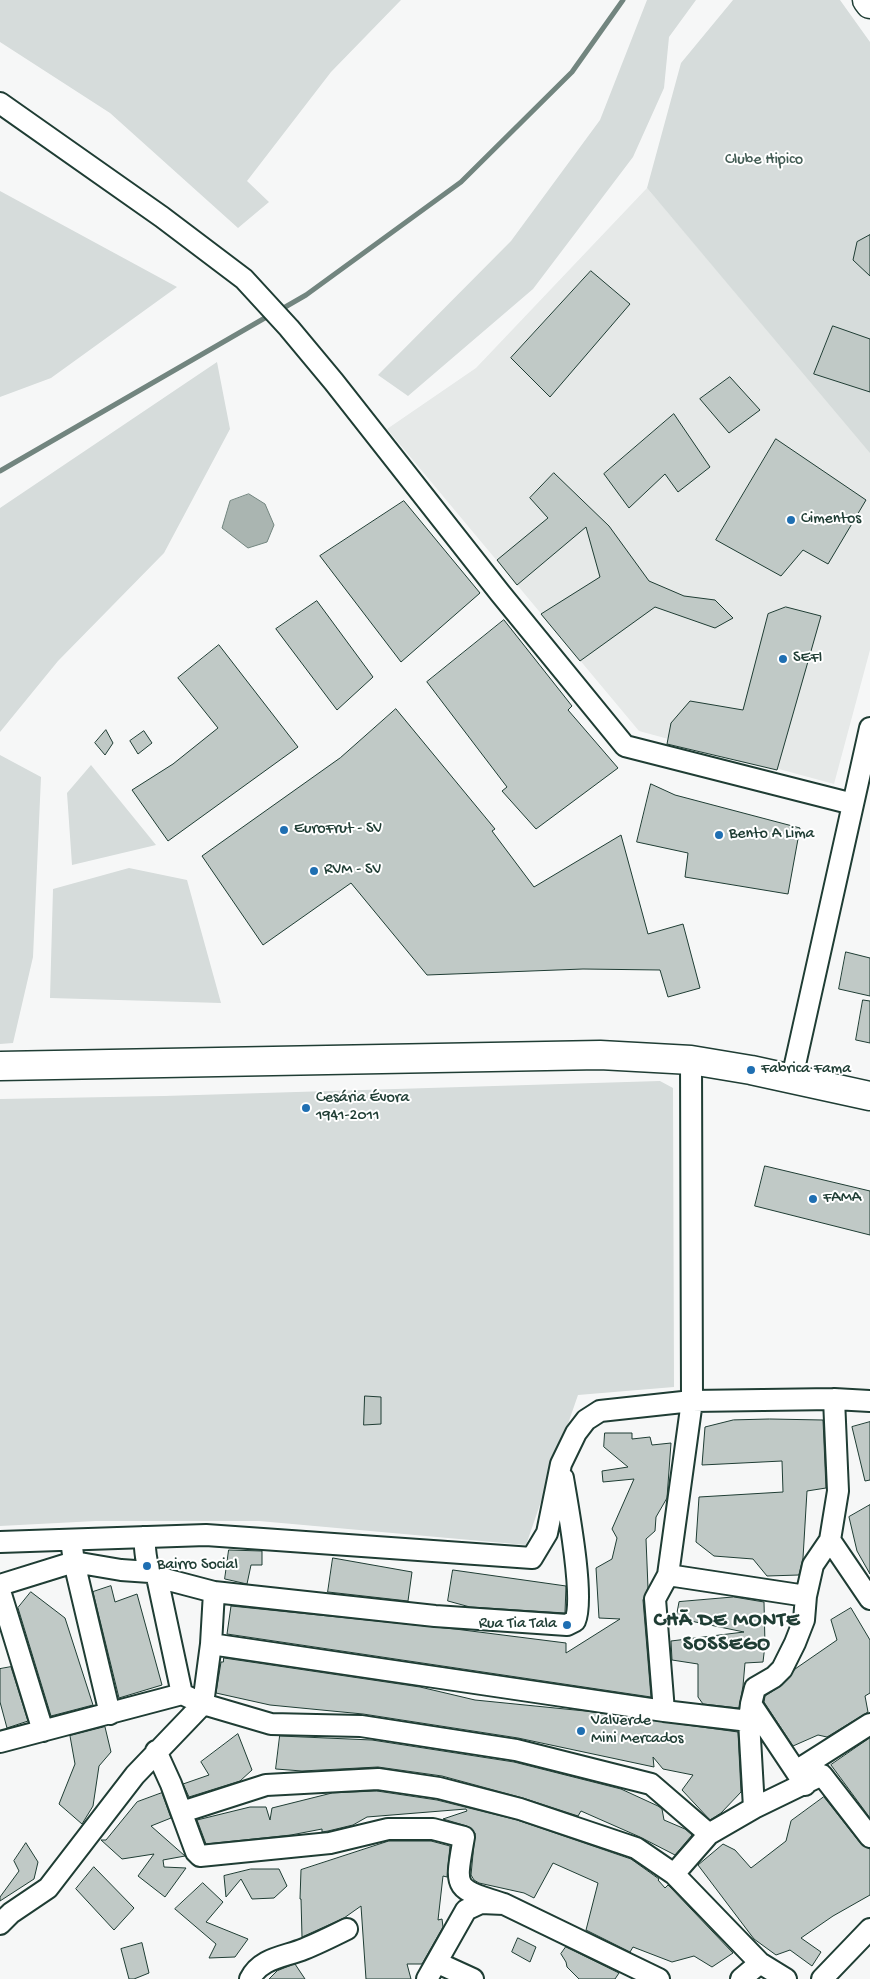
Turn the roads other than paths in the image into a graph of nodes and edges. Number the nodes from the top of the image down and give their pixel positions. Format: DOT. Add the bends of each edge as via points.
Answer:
graph roads {
  1 [pos="867,0"];
  2 [pos="870,4"];
  3 [pos="0,103"];
  4 [pos="870,728"];
  5 [pos="852,804"];
  6 [pos="691,1060"];
  7 [pos="0,1066"];
  8 [pos="792,1078"];
  9 [pos="870,1096"];
  10 [pos="834,1399"];
  11 [pos="692,1401"];
  12 [pos="870,1401"];
  13 [pos="561,1464"];
  14 [pos="144,1537"];
  15 [pos="71,1540"];
  16 [pos="830,1540"];
  17 [pos="0,1542"];
  18 [pos="74,1562"];
  19 [pos="154,1574"];
  20 [pos="668,1575"];
  21 [pos="0,1585"];
  22 [pos="0,1591"];
  23 [pos="214,1592"];
  24 [pos="806,1596"];
  25 [pos="870,1598"];
  26 [pos="211,1644"];
  27 [pos="182,1694"];
  28 [pos="202,1704"];
  29 [pos="664,1711"];
  30 [pos="750,1712"];
  31 [pos="110,1714"];
  32 [pos="870,1724"];
  33 [pos="43,1731"];
  34 [pos="0,1742"];
  35 [pos="156,1751"];
  36 [pos="800,1778"];
  37 [pos="754,1808"];
  38 [pos="182,1812"];
  39 [pos="709,1834"];
  40 [pos="870,1838"];
  41 [pos="674,1874"];
  42 [pos="504,1904"];
  43 [pos="0,1924"];
  44 [pos="347,1929"];
  45 [pos="870,1929"];
  46 [pos="760,1963"];
  47 [pos="432,1971"];
  48 [pos="250,1979"];
  49 [pos="473,1979"];
  50 [pos="659,1979"];
  51 [pos="741,1979"];
  52 [pos="786,1979"];
  53 [pos="822,1979"];
  1 -- 2 [label="main road"];
  3 -- 5 [label="street" via="162,216 244,278 334,382 624,746"];
  4 -- 5 [label="street"];
  5 -- 8 [label="street"];
  6 -- 7 [label="main road" via="600,1055"];
  6 -- 8 [label="main road"];
  6 -- 11 [label="street"];
  8 -- 9 [label="main road"];
  10 -- 11 [label="street"];
  10 -- 12 [label="street"];
  10 -- 16 [label="street" via="838,1491"];
  11 -- 13 [label="street" via="600,1410 576,1433"];
  11 -- 20 [label="street"];
  13 -- 14 [label="street" via="547,1534 532,1558 206,1535"];
  13 -- 23 [label="street" via="579,1612 575,1621 567,1625 435,1616"];
  14 -- 15 [label="street"];
  14 -- 19 [label="street" via="147,1566"];
  15 -- 17 [label="street"];
  15 -- 18 [label="street"];
  16 -- 24 [label="street" via="813,1565"];
  16 -- 25 [label="street"];
  18 -- 19 [label="street"];
  18 -- 21 [label="street"];
  18 -- 31 [label="street"];
  19 -- 23 [label="street"];
  19 -- 27 [label="street"];
  20 -- 24 [label="street"];
  20 -- 29 [label="street" via="655,1599"];
  22 -- 33 [label="street"];
  23 -- 26 [label="street"];
  24 -- 30 [label="street" via="804,1620 782,1669 755,1688"];
  26 -- 28 [label="street"];
  26 -- 29 [label="street"];
  27 -- 28 [label="street"];
  27 -- 31 [label="street"];
  28 -- 35 [label="street"];
  28 -- 39 [label="street" via="271,1724 361,1726 516,1750 651,1784"];
  29 -- 30 [label="street"];
  30 -- 36 [label="street"];
  30 -- 37 [label="street"];
  31 -- 33 [label="street"];
  32 -- 36 [label="street"];
  33 -- 34 [label="street"];
  35 -- 38 [label="street"];
  35 -- 43 [label="street" via="48,1888"];
  36 -- 37 [label="street"];
  36 -- 40 [label="street" via="822,1776"];
  37 -- 39 [label="street"];
  38 -- 41 [label="street" via="266,1785 378,1779 439,1788 520,1809 636,1848"];
  38 -- 42 [label="street" via="200,1856 330,1843 388,1828 433,1829 464,1837 458,1873 461,1885 471,1894"];
  39 -- 41 [label="street"];
  41 -- 46 [label="street"];
  42 -- 47 [label="street" via="481,1903 466,1910"];
  42 -- 50 [label="street"];
  44 -- 48 [label="street" via="301,1950 274,1958 255,1970"];
  45 -- 53 [label="street"];
  46 -- 51 [label="street"];
  46 -- 52 [label="street"];
  47 -- 49 [label="street"];
}
